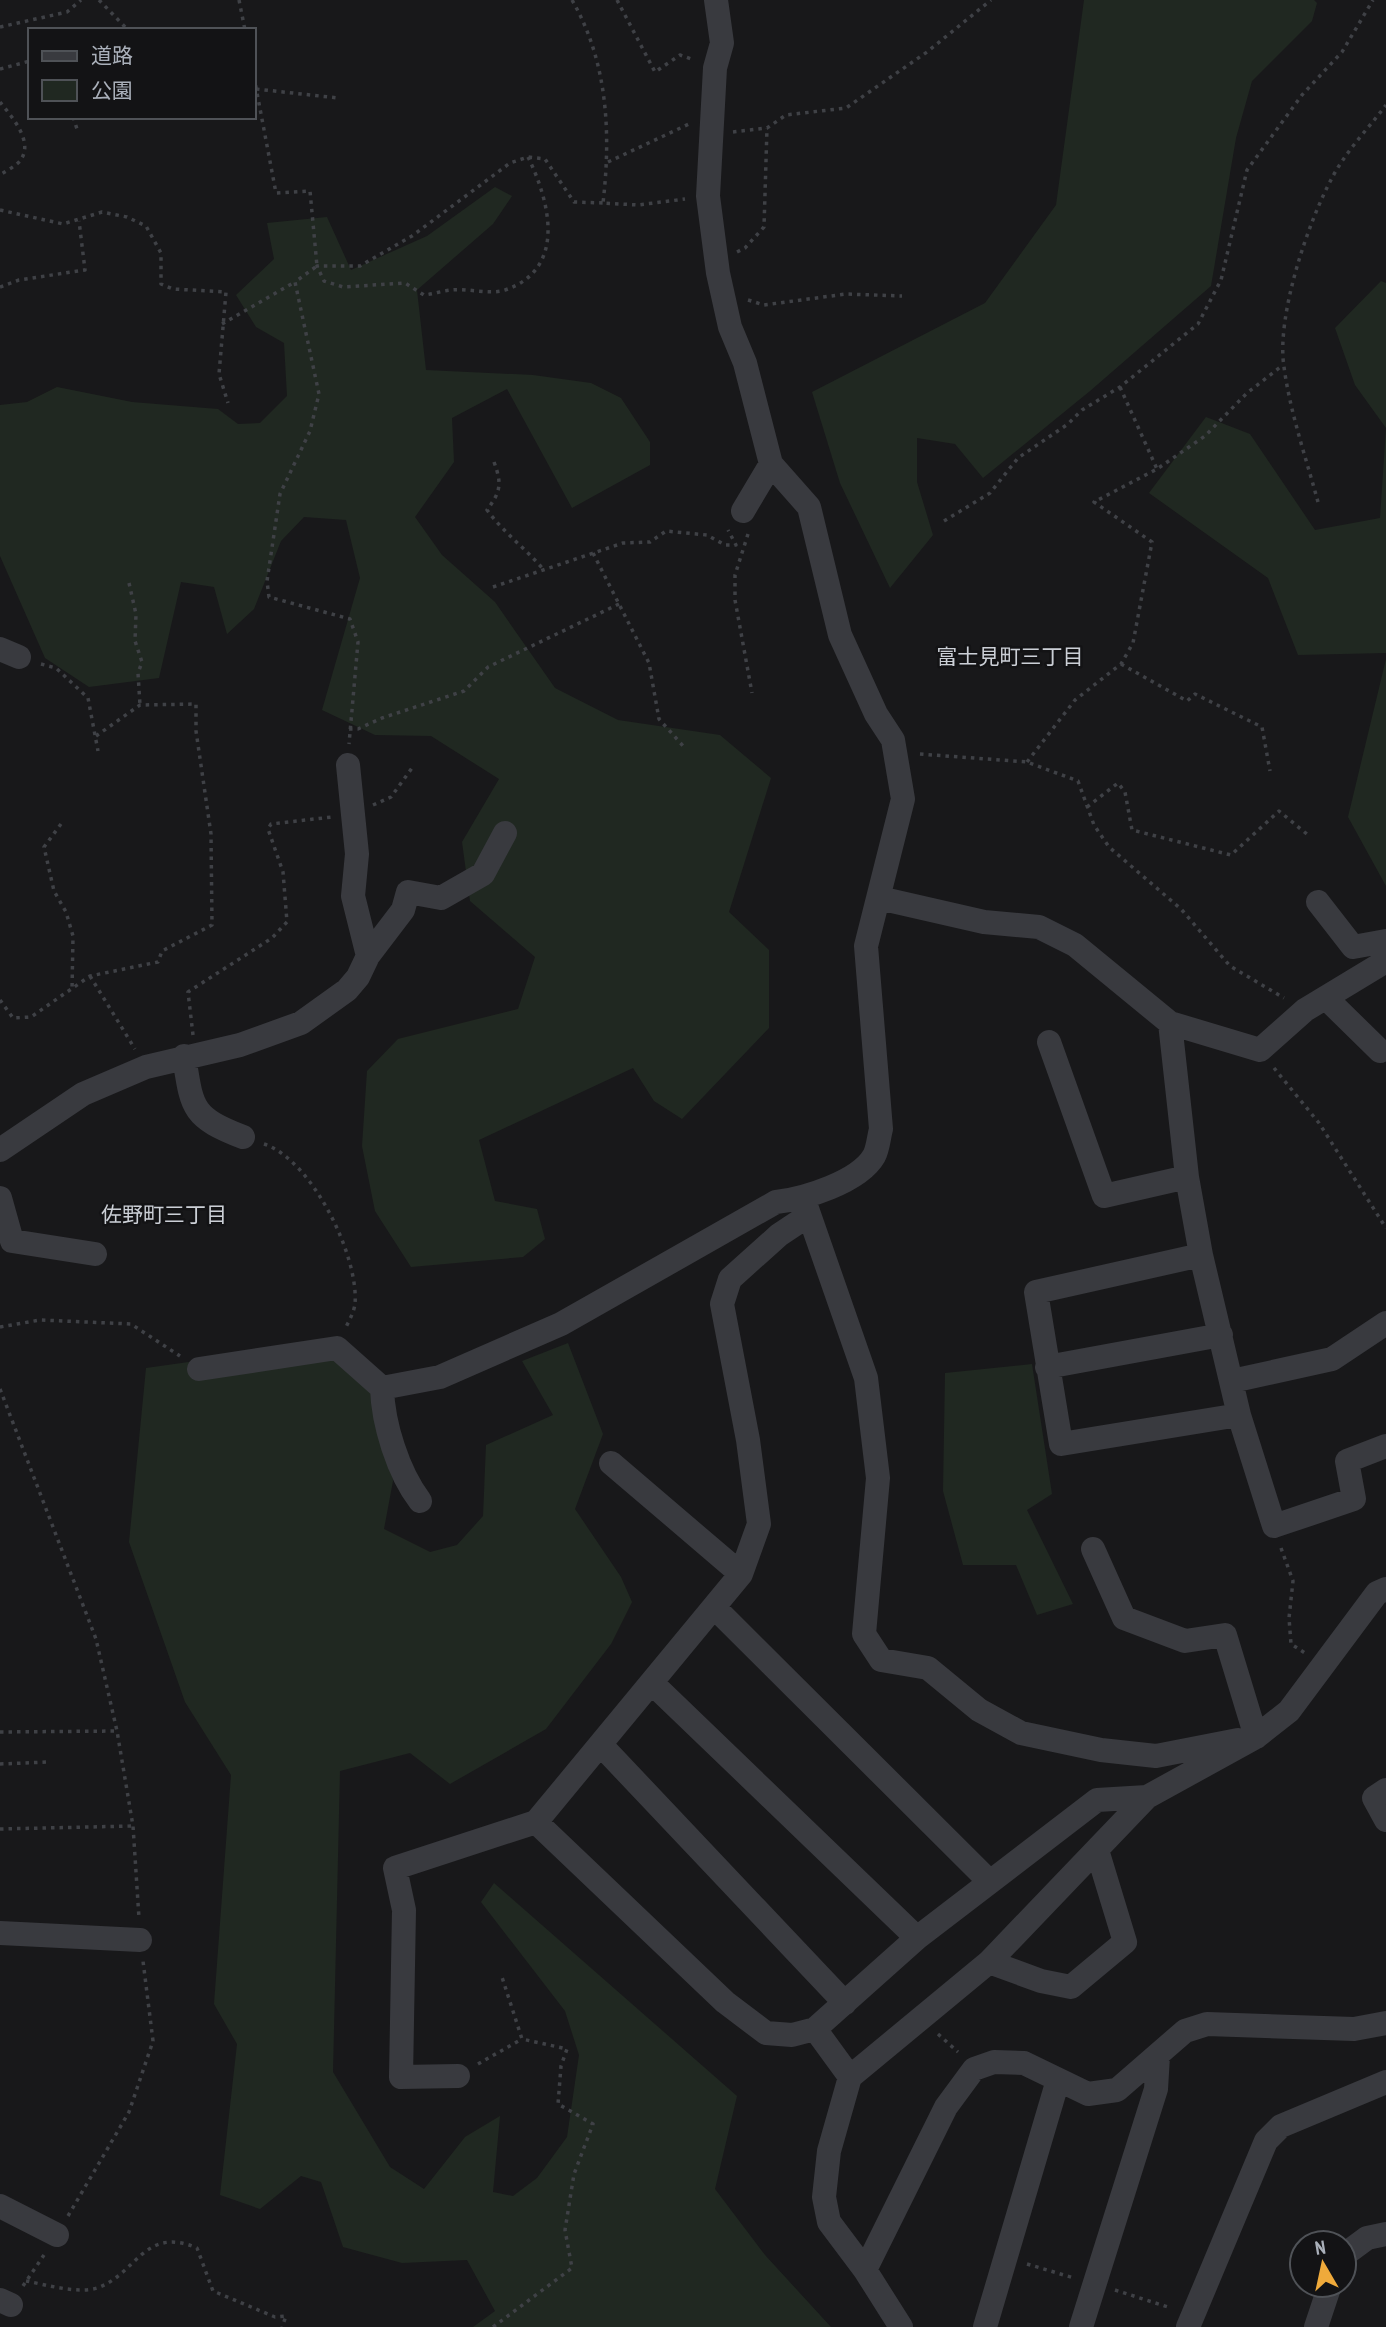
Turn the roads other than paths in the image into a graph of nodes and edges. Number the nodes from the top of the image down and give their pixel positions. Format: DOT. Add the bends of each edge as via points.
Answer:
graph roads {
  1 [pos="716,0"];
  2 [pos="771,464"];
  3 [pos="734,518"];
  4 [pos="348,765"];
  5 [pos="505,833"];
  6 [pos="879,898"];
  7 [pos="1318,902"];
  8 [pos="1386,941"];
  9 [pos="368,956"];
  10 [pos="1386,961"];
  11 [pos="1316,1004"];
  12 [pos="1170,1023"];
  13 [pos="1049,1042"];
  14 [pos="1380,1051"];
  15 [pos="189,1055"];
  16 [pos="243,1137"];
  17 [pos="0,1150"];
  18 [pos="1187,1177"];
  19 [pos="0,1198"];
  20 [pos="806,1207"];
  21 [pos="95,1254"];
  22 [pos="1201,1255"];
  23 [pos="1386,1324"];
  24 [pos="1221,1335"];
  25 [pos="1047,1367"];
  26 [pos="199,1369"];
  27 [pos="1232,1381"];
  28 [pos="382,1388"];
  29 [pos="1239,1415"];
  30 [pos="1386,1446"];
  31 [pos="611,1463"];
  32 [pos="420,1501"];
  33 [pos="1094,1549"];
  34 [pos="741,1574"];
  35 [pos="1386,1589"];
  36 [pos="715,1608"];
  37 [pos="652,1683"];
  38 [pos="1256,1737"];
  39 [pos="601,1745"];
  40 [pos="1386,1790"];
  41 [pos="1147,1797"];
  42 [pos="1386,1820"];
  43 [pos="536,1822"];
  44 [pos="1097,1850"];
  45 [pos="990,1882"];
  46 [pos="0,1933"];
  47 [pos="917,1938"];
  48 [pos="140,1940"];
  49 [pos="989,1962"];
  50 [pos="845,2003"];
  51 [pos="1386,2022"];
  52 [pos="815,2029"];
  53 [pos="1158,2056"];
  54 [pos="458,2076"];
  55 [pos="849,2077"];
  56 [pos="1058,2080"];
  57 [pos="1386,2082"];
  58 [pos="0,2206"];
  59 [pos="1386,2234"];
  60 [pos="57,2235"];
  61 [pos="1358,2245"];
  62 [pos="865,2270"];
  63 [pos="1325,2299"];
  64 [pos="901,2327"];
  65 [pos="985,2327"];
  66 [pos="1081,2327"];
  67 [pos="1188,2327"];
  68 [pos="1316,2327"];
  1 -- 2 [label="street" via="722,43 715,68 708,196 730,327 745,363"];
  2 -- 3 [label="street"];
  2 -- 6 [label="street" via="809,507 841,635 876,714 893,740 902,799"];
  4 -- 9 [label="street" via="357,854 353,896"];
  5 -- 9 [label="street" via="483,874 441,898 408,892 403,910"];
  6 -- 12 [label="street" via="984,922 1039,927 1075,944"];
  6 -- 20 [label="street" via="866,947 881,1129 874,1156"];
  7 -- 8 [label="street" via="1353,947"];
  9 -- 15 [label="street" via="347,990 301,1023 240,1045"];
  10 -- 11 [label="street"];
  11 -- 12 [label="street" via="1259,1050"];
  11 -- 14 [label="street"];
  12 -- 18 [label="street"];
  13 -- 18 [label="street" via="1104,1196"];
  15 -- 16 [label="street" via="190,1096 197,1112"];
  15 -- 17 [label="street" via="146,1067 83,1094"];
  18 -- 22 [label="street"];
  19 -- 21 [label="street" via="12,1241"];
  20 -- 28 [label="street" via="776,1202 561,1324 440,1377"];
  20 -- 34 [label="street" via="730,1279 722,1304 759,1524"];
  20 -- 38 [label="street" via="866,1378 878,1478 864,1634 881,1660 928,1668 979,1710 1021,1733 1157,1756"];
  22 -- 24 [label="street"];
  22 -- 25 [label="street" via="1036,1292"];
  23 -- 27 [label="street" via="1332,1359"];
  24 -- 25 [label="street"];
  24 -- 27 [label="street"];
  25 -- 29 [label="street" via="1061,1444"];
  26 -- 28 [label="street" via="337,1348"];
  27 -- 29 [label="street"];
  28 -- 32 [label="street" via="382,1407 408,1485"];
  29 -- 30 [label="street" via="1274,1526 1354,1499 1348,1461"];
  31 -- 34 [label="street"];
  33 -- 38 [label="street" via="1124,1618 1185,1641 1225,1635"];
  34 -- 36 [label="street"];
  35 -- 38 [label="street" via="1377,1593 1289,1711"];
  36 -- 37 [label="street"];
  36 -- 45 [label="street"];
  37 -- 39 [label="street"];
  37 -- 47 [label="street"];
  38 -- 41 [label="street"];
  39 -- 43 [label="street"];
  39 -- 50 [label="street"];
  40 -- 42 [label="street" via="1374,1798"];
  41 -- 44 [label="street"];
  41 -- 45 [label="street" via="1097,1800"];
  43 -- 52 [label="street" via="725,2002 765,2033 792,2035"];
  43 -- 54 [label="street" via="396,1868 404,1910 401,2077"];
  44 -- 49 [label="street"];
  44 -- 49 [label="street" via="1125,1942 1071,1987"];
  45 -- 47 [label="street"];
  46 -- 48 [label="street"];
  47 -- 50 [label="street"];
  49 -- 55 [label="street"];
  50 -- 52 [label="street"];
  51 -- 53 [label="street" via="1354,2029 1207,2024 1185,2031"];
  52 -- 55 [label="street"];
  53 -- 56 [label="street" via="1117,2091 1088,2094"];
  53 -- 66 [label="street" via="1156,2089"];
  55 -- 62 [label="street" via="829,2151 824,2197 829,2222"];
  56 -- 62 [label="street" via="1024,2063 994,2062 974,2068 946,2107"];
  56 -- 65 [label="street"];
  57 -- 67 [label="street" via="1281,2126 1266,2141"];
  58 -- 60 [label="street"];
  59 -- 61 [label="street"];
  62 -- 64 [label="street"];
  63 -- 68 [label="street"];
}
